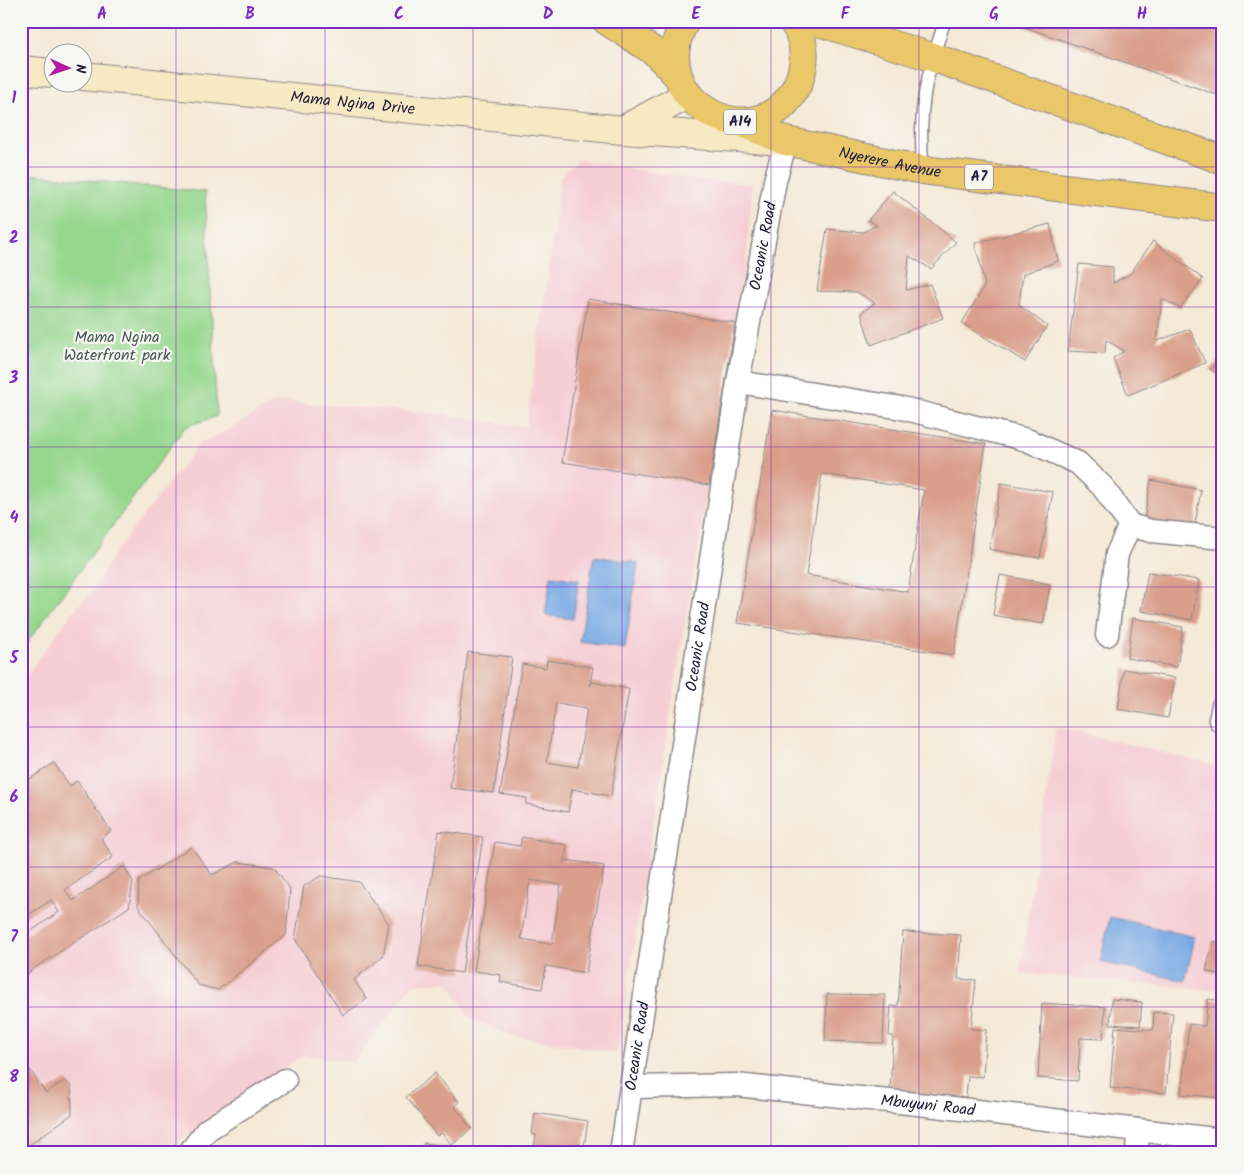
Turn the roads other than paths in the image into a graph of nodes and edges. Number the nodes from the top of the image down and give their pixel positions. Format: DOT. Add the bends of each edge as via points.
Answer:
graph roads {
  1 [pos="607,21"];
  2 [pos="685,21"];
  3 [pos="794,21"];
  4 [pos="815,21"];
  5 [pos="945,21"];
  6 [pos="932,57"];
  7 [pos="21,70"];
  8 [pos="42,72"];
  9 [pos="92,77"];
  10 [pos="682,85"];
  11 [pos="741,122"];
  12 [pos="623,130"];
  13 [pos="786,142"];
  14 [pos="1223,160"];
  15 [pos="923,170"];
  16 [pos="1223,208"];
  17 [pos="738,382"];
  18 [pos="1130,525"];
  19 [pos="1223,538"];
  20 [pos="1107,635"];
  21 [pos="285,1080"];
  22 [pos="631,1087"];
  23 [pos="1138,1130"];
  24 [pos="1223,1140"];
  25 [pos="188,1153"];
  26 [pos="621,1153"];
  27 [pos="1137,1153"];
  1 -- 10 [label="highway" via="655,52"];
  2 -- 10 [label="highway" via="677,40 675,58"];
  3 -- 11 [label="highway, A14" via="800,31 804,52 802,73 794,92 779,108 761,118"];
  4 -- 6 [label="highway"];
  5 -- 6 [label="lane"];
  6 -- 14 [label="highway"];
  6 -- 15 [label="lane" via="924,87 920,130"];
  7 -- 8 [label="street"];
  9 -- 12 [label="street, Mama Ngina Drive"];
  10 -- 11 [label="highway, A14" via="708,113 720,119"];
  10 -- 12 [label="street"];
  11 -- 13 [label="highway, Nyerere Avenue / A7"];
  12 -- 13 [label="street, Mama Ngina Drive"];
  13 -- 15 [label="highway, Nyerere Avenue / A7"];
  13 -- 17 [label="street, Oceanic Road"];
  15 -- 16 [label="highway, Nyerere Avenue / A7"];
  17 -- 18 [label="street" via="902,408 1027,440 1078,463 1102,486"];
  17 -- 22 [label="street, Oceanic Road"];
  18 -- 19 [label="street"];
  18 -- 20 [label="street" via="1117,554"];
  21 -- 25 [label="street" via="207,1130"];
  22 -- 23 [label="street, Mbuyuni Road" via="736,1085"];
  22 -- 26 [label="street, Oceanic Road"];
  23 -- 24 [label="street, Mbuyuni Road"];
  23 -- 27 [label="street"];
}
